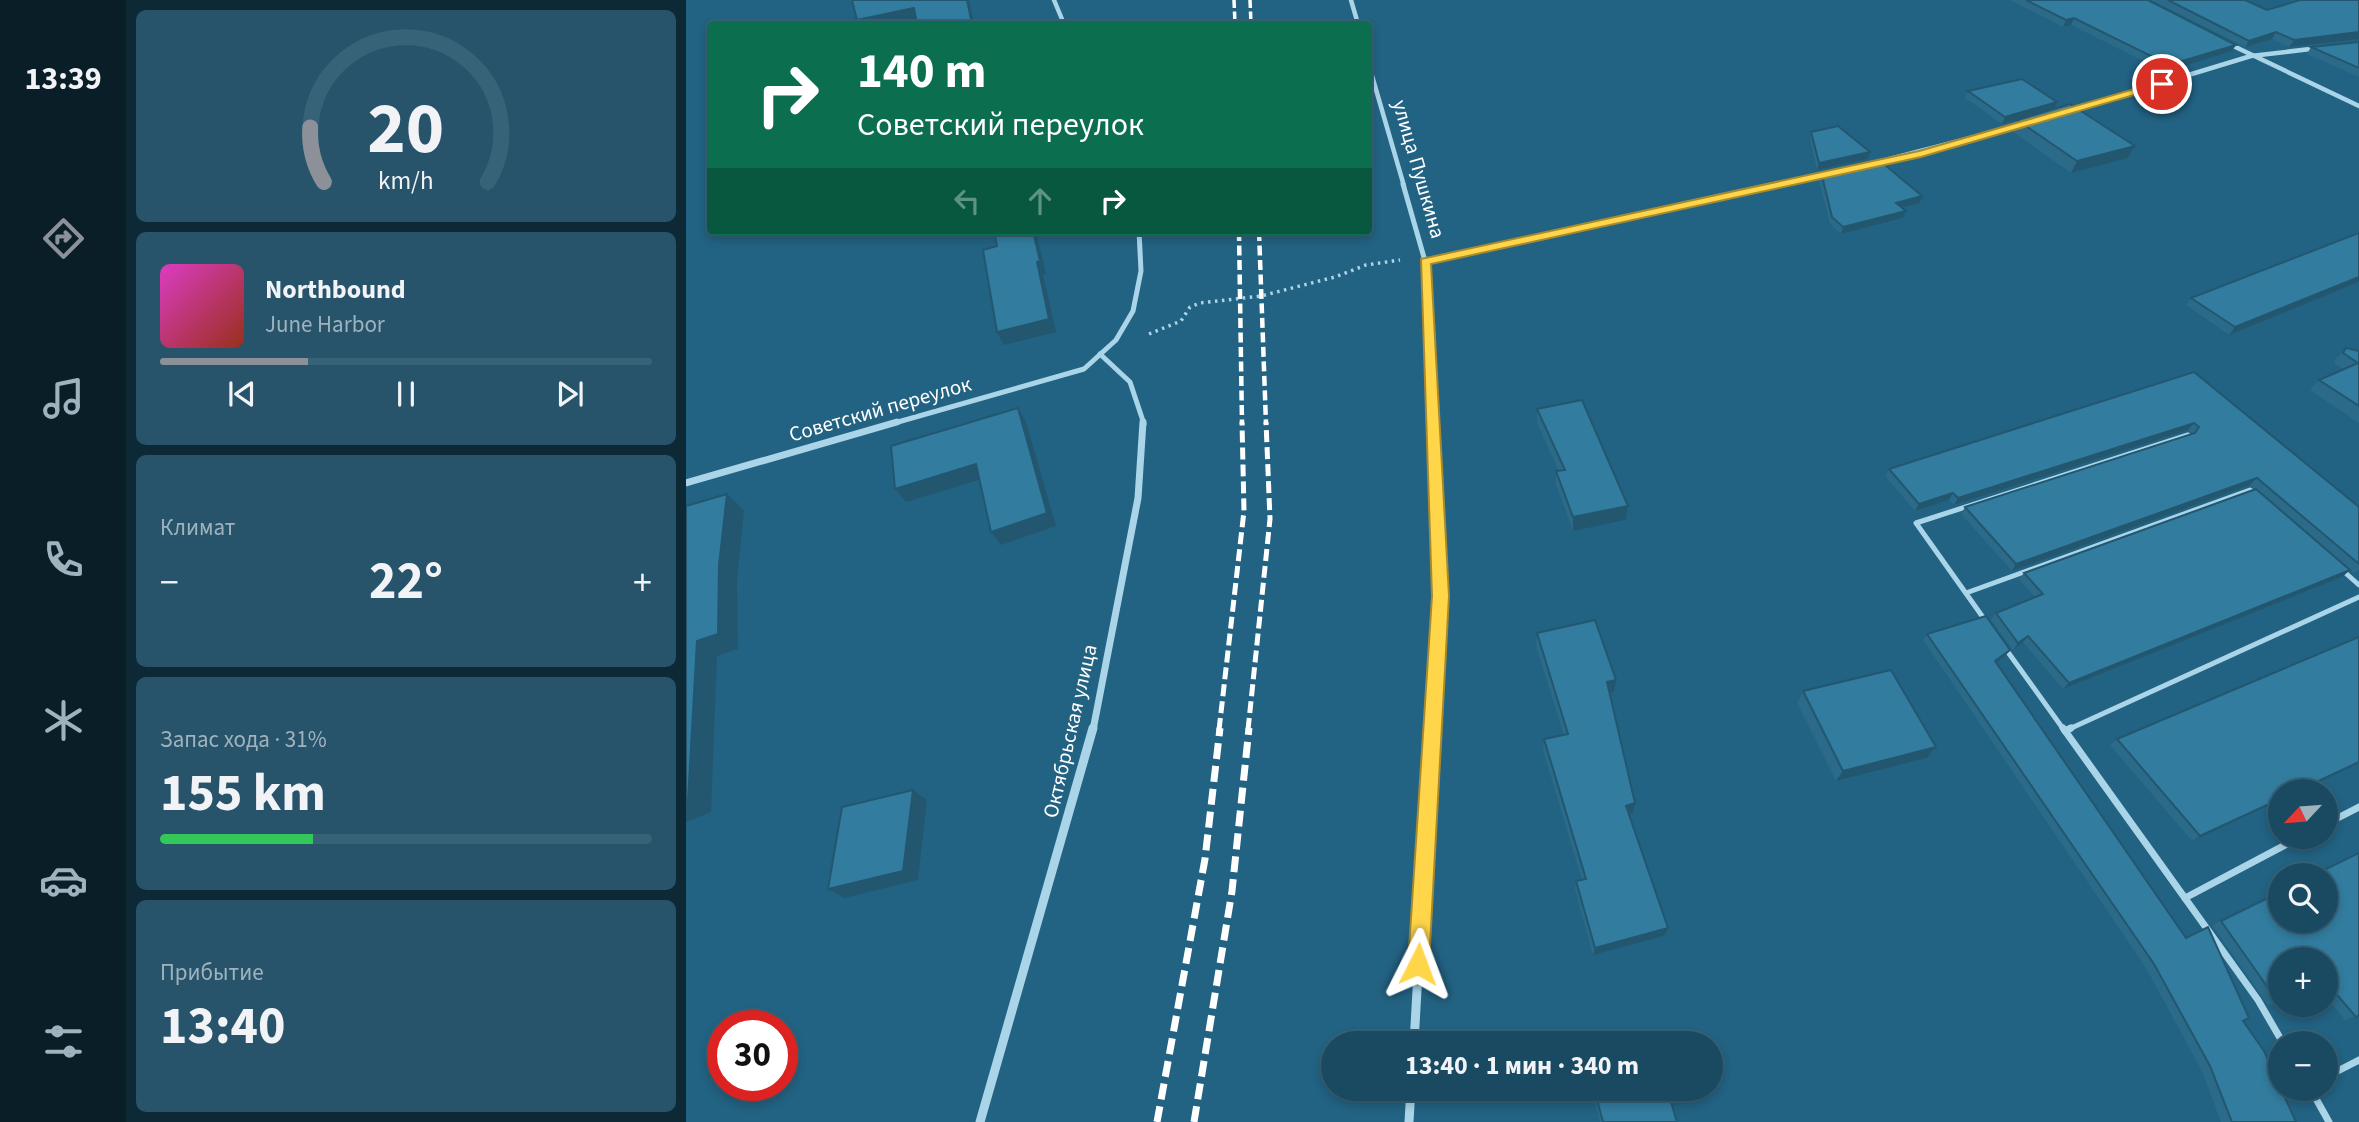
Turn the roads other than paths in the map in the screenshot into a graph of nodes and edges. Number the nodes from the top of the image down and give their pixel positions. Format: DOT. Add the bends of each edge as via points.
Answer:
graph roads {
  1 [pos="1054,0"];
  2 [pos="1351,0"];
  3 [pos="1063,21"];
  4 [pos="1357,21"];
  5 [pos="2215,37"];
  6 [pos="2330,47"];
  7 [pos="2252,56"];
  8 [pos="1372,76"];
  9 [pos="2359,106"];
  10 [pos="2068,111"];
  11 [pos="2028,123"];
  12 [pos="1866,165"];
  13 [pos="1839,171"];
  14 [pos="1140,235"];
  15 [pos="1425,261"];
  16 [pos="1100,354"];
  17 [pos="2188,435"];
  18 [pos="686,484"];
  19 [pos="2260,499"];
  20 [pos="2339,568"];
  21 [pos="2359,585"];
  22 [pos="1966,593"];
  23 [pos="2359,597"];
  24 [pos="1989,625"];
  25 [pos="2004,646"];
  26 [pos="2065,731"];
  27 [pos="2359,807"];
  28 [pos="2338,818"];
  29 [pos="2277,849"];
  30 [pos="2185,898"];
  31 [pos="1415,1031"];
  32 [pos="2276,1031"];
  33 [pos="2359,1060"];
  34 [pos="2338,1071"];
  35 [pos="1410,1101"];
  36 [pos="2317,1101"];
  37 [pos="980,1122"];
  38 [pos="1409,1122"];
  39 [pos="2329,1122"];
  1 -- 3 [label="street"];
  2 -- 4 [label="street"];
  5 -- 7 [label="street"];
  6 -- 7 [label="street"];
  7 -- 9 [label="street"];
  7 -- 10 [label="street"];
  8 -- 15 [label="street, улица Пушкина"];
  11 -- 12 [label="street"];
  13 -- 15 [label="street"];
  14 -- 16 [label="street" via="1144,263 1138,301 1121,335"];
  15 -- 31 [label="street, улица Пушкина" via="1440,596"];
  16 -- 18 [label="street, Советский переулок" via="1084,369"];
  16 -- 37 [label="street, Октябрьская улица" via="1130,382 1144,424 1138,498 1091,739"];
  17 -- 22 [label="lane" via="1916,523"];
  19 -- 22 [label="lane" via="2250,490"];
  20 -- 21 [label="lane"];
  22 -- 24 [label="lane"];
  23 -- 26 [label="lane"];
  25 -- 26 [label="lane"];
  26 -- 30 [label="lane"];
  27 -- 28 [label="lane"];
  29 -- 30 [label="lane"];
  30 -- 32 [label="lane"];
  33 -- 34 [label="lane"];
  35 -- 38 [label="street"];
  36 -- 39 [label="lane"];
}
